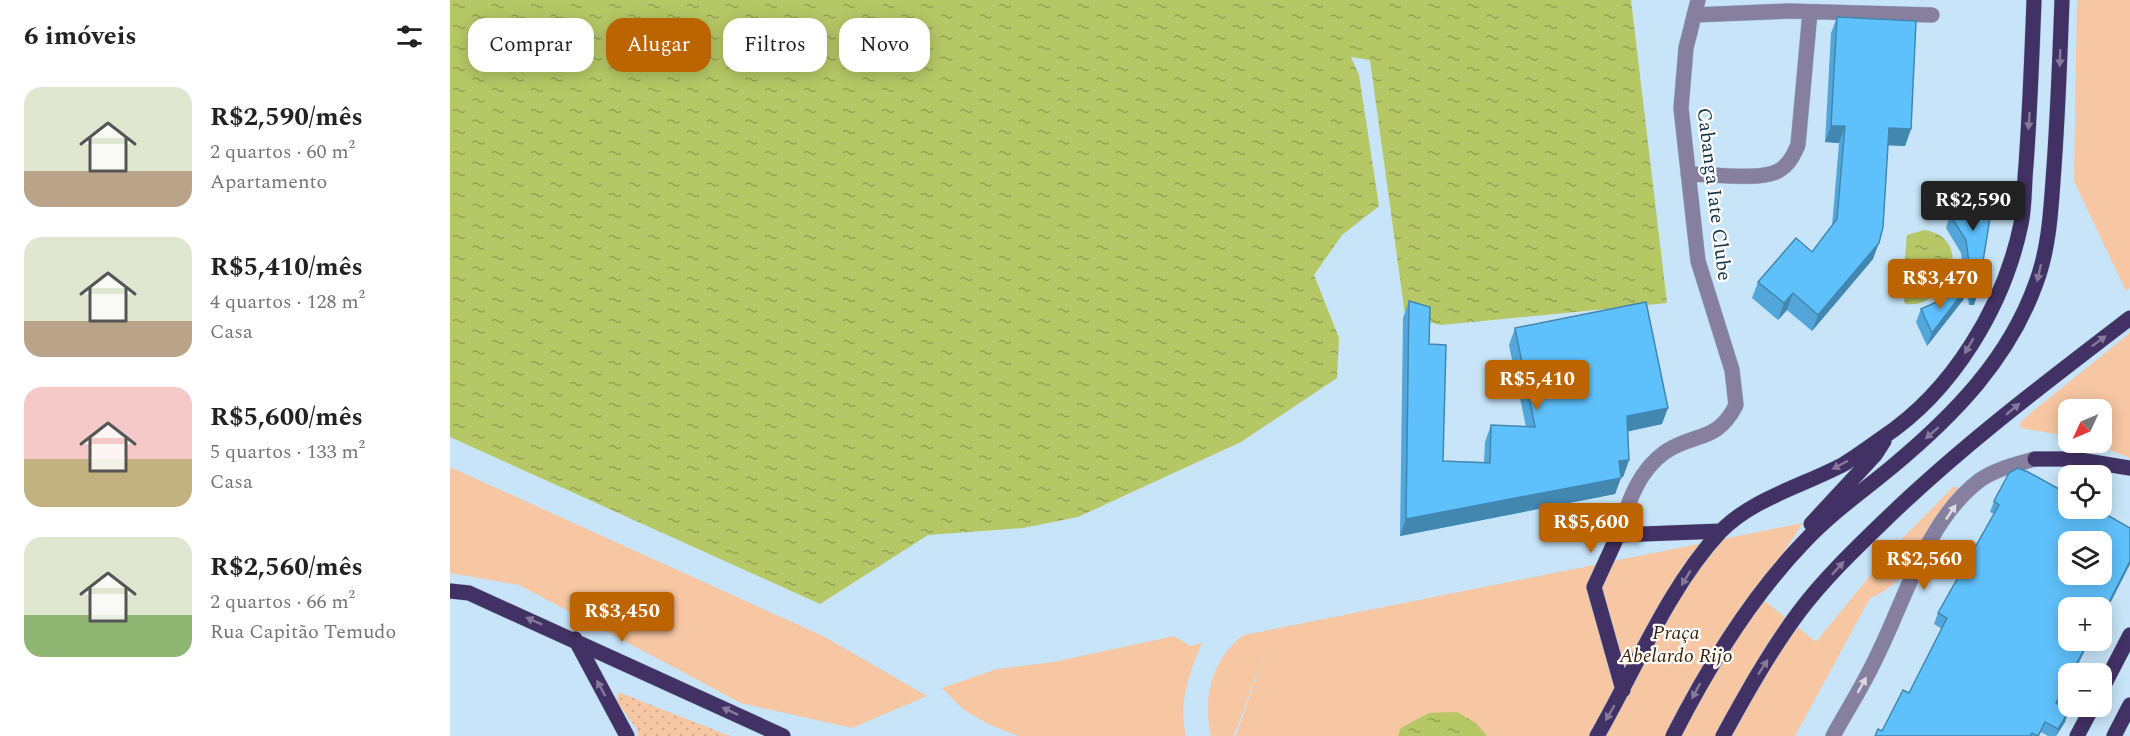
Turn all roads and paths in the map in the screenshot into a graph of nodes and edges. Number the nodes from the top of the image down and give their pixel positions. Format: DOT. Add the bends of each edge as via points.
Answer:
graph roads {
  1 [pos="2034,0"];
  2 [pos="2062,0"];
  3 [pos="1696,7"];
  4 [pos="1810,12"];
  5 [pos="1932,15"];
  6 [pos="1688,174"];
  7 [pos="2130,318"];
  8 [pos="1889,434"];
  9 [pos="2035,459"];
  10 [pos="2130,468"];
  11 [pos="1721,531"];
  12 [pos="1618,535"];
  13 [pos="1804,541"];
  14 [pos="450,591"];
  15 [pos="2130,635"];
  16 [pos="575,639"];
  17 [pos="2112,670"];
  18 [pos="1623,690"];
  19 [pos="2130,705"];
  20 [pos="2086,717"];
  21 [pos="627,736"];
  22 [pos="783,736"];
  23 [pos="1597,736"];
  24 [pos="1672,736"];
  25 [pos="1723,736"];
  26 [pos="1833,736"];
  27 [pos="2077,736"];
  28 [pos="2114,736"];
  1 -- 8 [label="main road, one-way" via="2021,223 2002,291 1962,358 1929,398"];
  2 -- 13 [label="main road, one-way" via="2050,224 2037,282 2014,334 1988,373 1946,421"];
  3 -- 4 [label="street, Cabanga Iate Clube"];
  3 -- 6 [label="street, Cabanga Iate Clube" via="1686,48 1681,108"];
  4 -- 5 [label="street, Cabanga Iate Clube"];
  4 -- 6 [label="street" via="1798,145 1789,163 1776,172 1753,175"];
  6 -- 12 [label="street, Cabanga Iate Clube" via="1698,261 1732,370 1736,405 1720,429 1665,452 1648,470 1635,486"];
  25 -- 7 [label="main road, one-way" via="1799,612 1854,550 1922,484"];
  8 -- 11 [label="main road, one-way" via="1844,464 1748,509"];
  8 -- 13 [label="main road" via="1875,455 1812,521"];
  9 -- 10 [label="main road" via="2074,459"];
  26 -- 9 [label="street, one-way" via="1874,664 1928,545 1961,497 1982,479"];
  11 -- 12 [label="main road"];
  11 -- 18 [label="main road, one-way" via="1693,566"];
  12 -- 18 [label="main road" via="1594,587"];
  13 -- 24 [label="main road, one-way" via="1763,590 1700,683"];
  16 -- 14 [label="main road, one-way" via="469,593"];
  15 -- 17 [label="main road"];
  21 -- 16 [label="main road, one-way"];
  22 -- 16 [label="main road, one-way"];
  18 -- 23 [label="main road, one-way"];
  19 -- 28 [label="main road"];
  20 -- 27 [label="main road"];
}
